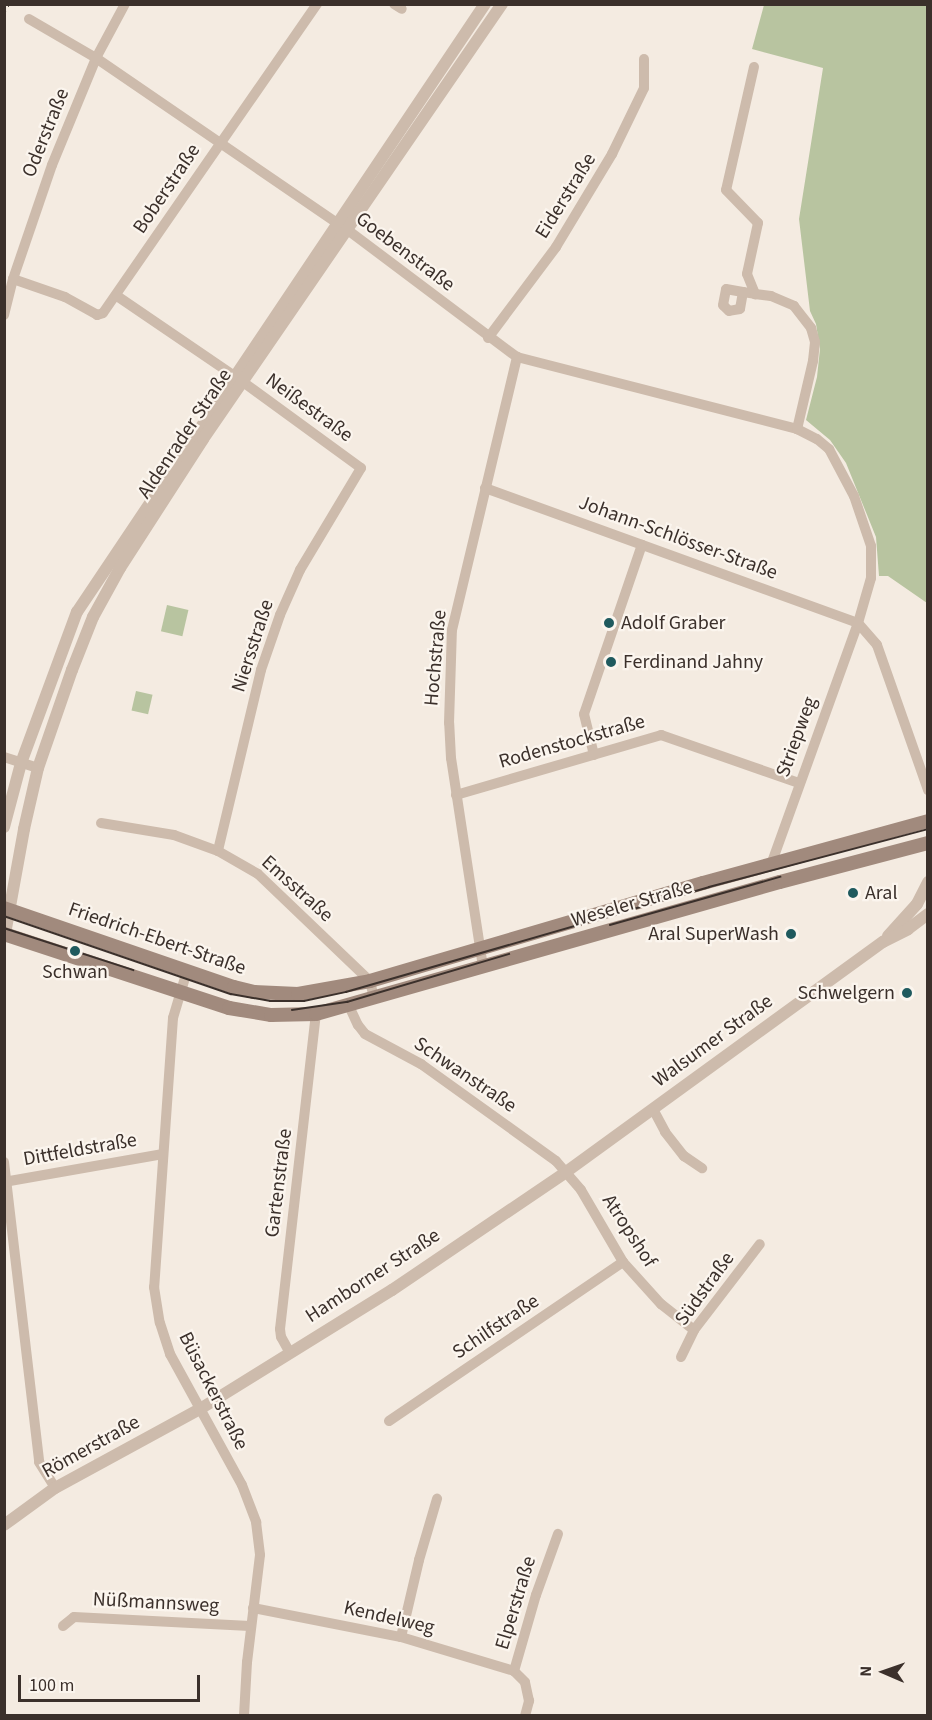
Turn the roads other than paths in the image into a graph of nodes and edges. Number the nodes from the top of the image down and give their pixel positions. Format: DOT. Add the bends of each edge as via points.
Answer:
graph roads {
  1 [pos="125,4"];
  2 [pos="317,4"];
  3 [pos="485,4"];
  4 [pos="502,4"];
  5 [pos="29,19"];
  6 [pos="96,58"];
  7 [pos="644,59"];
  8 [pos="754,67"];
  9 [pos="219,143"];
  10 [pos="338,224"];
  11 [pos="349,231"];
  12 [pos="13,279"];
  13 [pos="743,292"];
  14 [pos="755,294"];
  15 [pos="117,296"];
  16 [pos="4,315"];
  17 [pos="488,338"];
  18 [pos="517,357"];
  19 [pos="239,379"];
  20 [pos="797,429"];
  21 [pos="361,468"];
  22 [pos="485,488"];
  23 [pos="642,545"];
  24 [pos="858,623"];
  25 [pos="594,755"];
  26 [pos="4,757"];
  27 [pos="21,763"];
  28 [pos="38,768"];
  29 [pos="799,783"];
  30 [pos="927,790"];
  31 [pos="456,795"];
  32 [pos="927,821"];
  33 [pos="101,824"];
  34 [pos="4,827"];
  35 [pos="927,843"];
  36 [pos="218,851"];
  37 [pos="771,864"];
  38 [pos="927,882"];
  39 [pos="7,909"];
  40 [pos="927,914"];
  41 [pos="5,935"];
  42 [pos="883,942"];
  43 [pos="478,947"];
  44 [pos="483,967"];
  45 [pos="187,971"];
  46 [pos="370,981"];
  47 [pos="180,992"];
  48 [pos="374,999"];
  49 [pos="348,1006"];
  50 [pos="316,1014"];
  51 [pos="653,1109"];
  52 [pos="162,1154"];
  53 [pos="4,1162"];
  54 [pos="702,1168"];
  55 [pos="566,1172"];
  56 [pos="5,1181"];
  57 [pos="760,1244"];
  58 [pos="623,1262"];
  59 [pos="694,1330"];
  60 [pos="290,1353"];
  61 [pos="681,1357"];
  62 [pos="200,1409"];
  63 [pos="389,1421"];
  64 [pos="55,1488"];
  65 [pos="437,1499"];
  66 [pos="4,1525"];
  67 [pos="558,1534"];
  68 [pos="253,1608"];
  69 [pos="63,1626"];
  70 [pos="250,1626"];
  71 [pos="401,1637"];
  72 [pos="514,1671"];
  73 [pos="244,1716"];
  74 [pos="525,1716"];
  1 -- 6 [label="street, Oderstraße"];
  2 -- 9 [label="street, Boberstraße"];
  3 -- 10 [label="street, Aldenrader Straße"];
  4 -- 11 [label="street, Aldenrader Straße"];
  5 -- 6 [label="street, Goebenstraße"];
  6 -- 9 [label="street, Goebenstraße"];
  6 -- 12 [label="street, Oderstraße" via="52,165"];
  7 -- 17 [label="street, Eiderstraße" via="644,88 612,154 556,247"];
  8 -- 14 [label="street" via="726,190 758,223 747,274"];
  9 -- 10 [label="street, Goebenstraße"];
  9 -- 15 [label="street, Boberstraße"];
  10 -- 11 [label="street, Goebenstraße"];
  10 -- 19 [label="street, Aldenrader Straße"];
  11 -- 17 [label="street, Goebenstraße"];
  11 -- 19 [label="street, Aldenrader Straße"];
  12 -- 15 [label="street, Boberstraße" via="64,297 97,315 104,313"];
  12 -- 16 [label="street, Oderstraße"];
  13 -- 14 [label="street"];
  14 -- 20 [label="street" via="794,306 811,328 815,342"];
  15 -- 19 [label="street, Neißestraße"];
  17 -- 18 [label="street, Goebenstraße"];
  18 -- 20 [label="street, Goebenstraße"];
  18 -- 22 [label="street, Hochstraße"];
  19 -- 21 [label="street, Neißestraße"];
  19 -- 27 [label="street, Aldenrader Straße" via="77,612"];
  19 -- 28 [label="street, Aldenrader Straße" via="93,617"];
  20 -- 24 [label="street, Goebenstraße" via="817,439 838,462 871,546 871,578"];
  21 -- 36 [label="street, Niersstraße" via="300,570 280,615 261,670"];
  22 -- 23 [label="street, Johann-Schlösser-Straße"];
  22 -- 31 [label="street, Hochstraße" via="452,630 449,723"];
  23 -- 24 [label="street, Johann-Schlösser-Straße"];
  23 -- 25 [label="street" via="584,714"];
  24 -- 29 [label="street, Striepweg"];
  24 -- 30 [label="street" via="877,645"];
  25 -- 29 [label="street, Rodenstockstraße" via="662,735"];
  25 -- 31 [label="street, Rodenstockstraße"];
  26 -- 27 [label="street"];
  27 -- 28 [label="street"];
  27 -- 34 [label="street, Aldenrader Straße"];
  28 -- 39 [label="street, Aldenrader Straße"];
  29 -- 37 [label="street, Striepweg"];
  31 -- 43 [label="street, Hochstraße"];
  32 -- 37 [label="main road, Weseler Straße"];
  33 -- 36 [label="street, Emsstraße" via="174,835"];
  35 -- 44 [label="main road, Weseler Straße"];
  36 -- 46 [label="street, Emsstraße" via="258,874"];
  37 -- 43 [label="main road, Weseler Straße"];
  38 -- 42 [label="street, Walsumer Straße" via="917,904"];
  39 -- 41 [label="street, Aldenrader Straße"];
  39 -- 45 [label="main road, Friedrich-Ebert-Straße"];
  40 -- 42 [label="street, Walsumer Straße"];
  41 -- 47 [label="main road, Friedrich-Ebert-Straße"];
  42 -- 51 [label="street, Walsumer Straße"];
  43 -- 44 [label="street, Hochstraße"];
  43 -- 46 [label="main road, Weseler Straße"];
  44 -- 48 [label="main road, Weseler Straße"];
  45 -- 46 [label="main road, Friedrich-Ebert-Straße" via="234,987 275,994 321,992"];
  45 -- 47 [label="street, Büsackerstraße"];
  46 -- 48 [label="street"];
  47 -- 50 [label="main road, Friedrich-Ebert-Straße" via="249,1012"];
  47 -- 52 [label="street, Büsackerstraße" via="173,1018"];
  48 -- 49 [label="main road, Weseler Straße"];
  49 -- 50 [label="main road, Friedrich-Ebert-Straße"];
  49 -- 55 [label="street, Schwanstraße" via="366,1034 421,1064"];
  50 -- 60 [label="street, Gartenstraße" via="280,1329"];
  51 -- 54 [label="street" via="684,1156"];
  51 -- 55 [label="street, Walsumer Straße"];
  52 -- 56 [label="street, Dittfeldstraße"];
  52 -- 62 [label="street, Büsackerstraße" via="154,1287 170,1354"];
  53 -- 56 [label="street"];
  55 -- 58 [label="street, Atropshof" via="581,1190"];
  55 -- 60 [label="street, Hamborner Straße" via="392,1290"];
  56 -- 64 [label="street" via="39,1462"];
  57 -- 59 [label="street, Südstraße"];
  58 -- 59 [label="street, Atropshof" via="661,1304"];
  58 -- 63 [label="street, Schilfstraße"];
  59 -- 61 [label="street, Südstraße"];
  60 -- 62 [label="street, Hamborner Straße"];
  62 -- 64 [label="street, Römerstraße"];
  62 -- 68 [label="street, Büsackerstraße" via="242,1485 256,1522 260,1555"];
  64 -- 66 [label="street, Römerstraße"];
  65 -- 71 [label="street"];
  67 -- 72 [label="street, Elperstraße"];
  68 -- 70 [label="street, Büsackerstraße"];
  68 -- 71 [label="street, Kendelweg"];
  69 -- 70 [label="street, Nüßmannsweg" via="75,1617"];
  70 -- 73 [label="street, Büsackerstraße"];
  71 -- 72 [label="street, Kendelweg"];
  72 -- 74 [label="street, Elperstraße" via="525,1682 529,1701"];
}
